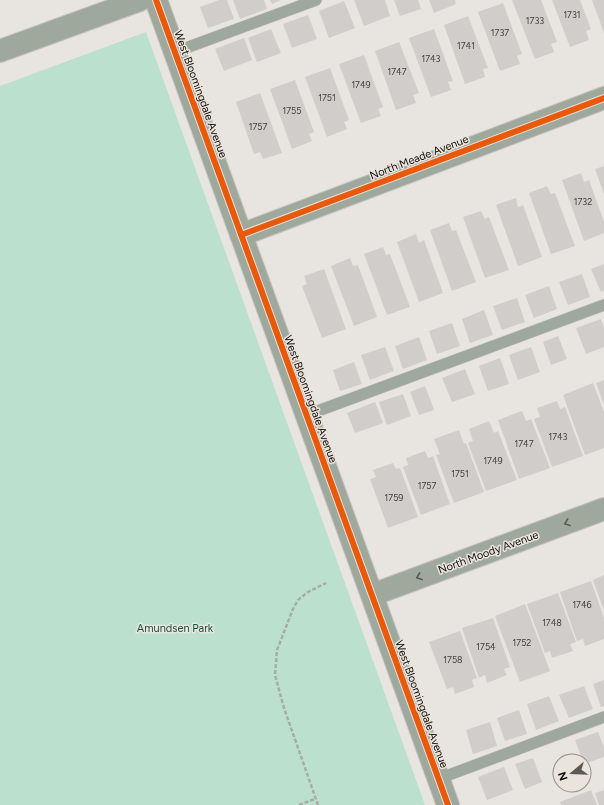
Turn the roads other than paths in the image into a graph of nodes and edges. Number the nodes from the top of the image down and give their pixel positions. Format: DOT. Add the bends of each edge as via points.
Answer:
graph roads {
  1 [pos="140,0"];
  2 [pos="156,0"];
  3 [pos="316,0"];
  4 [pos="0,51"];
  5 [pos="175,52"];
  6 [pos="604,98"];
  7 [pos="241,235"];
  8 [pos="604,305"];
  9 [pos="307,415"];
  10 [pos="604,509"];
  11 [pos="372,595"];
  12 [pos="604,717"];
  13 [pos="438,779"];
  14 [pos="448,805"];
  1 -- 4 [label="street"];
  2 -- 5 [label="street, West Bloomingdale Avenue"];
  3 -- 5 [label="lane"];
  5 -- 7 [label="street, West Bloomingdale Avenue"];
  6 -- 7 [label="street, North Meade Avenue"];
  7 -- 9 [label="street, West Bloomingdale Avenue"];
  8 -- 9 [label="lane"];
  9 -- 11 [label="street, West Bloomingdale Avenue"];
  10 -- 11 [label="street, North Moody Avenue, one-way"];
  11 -- 13 [label="street, West Bloomingdale Avenue"];
  12 -- 13 [label="lane"];
  13 -- 14 [label="street, West Bloomingdale Avenue"];
}
